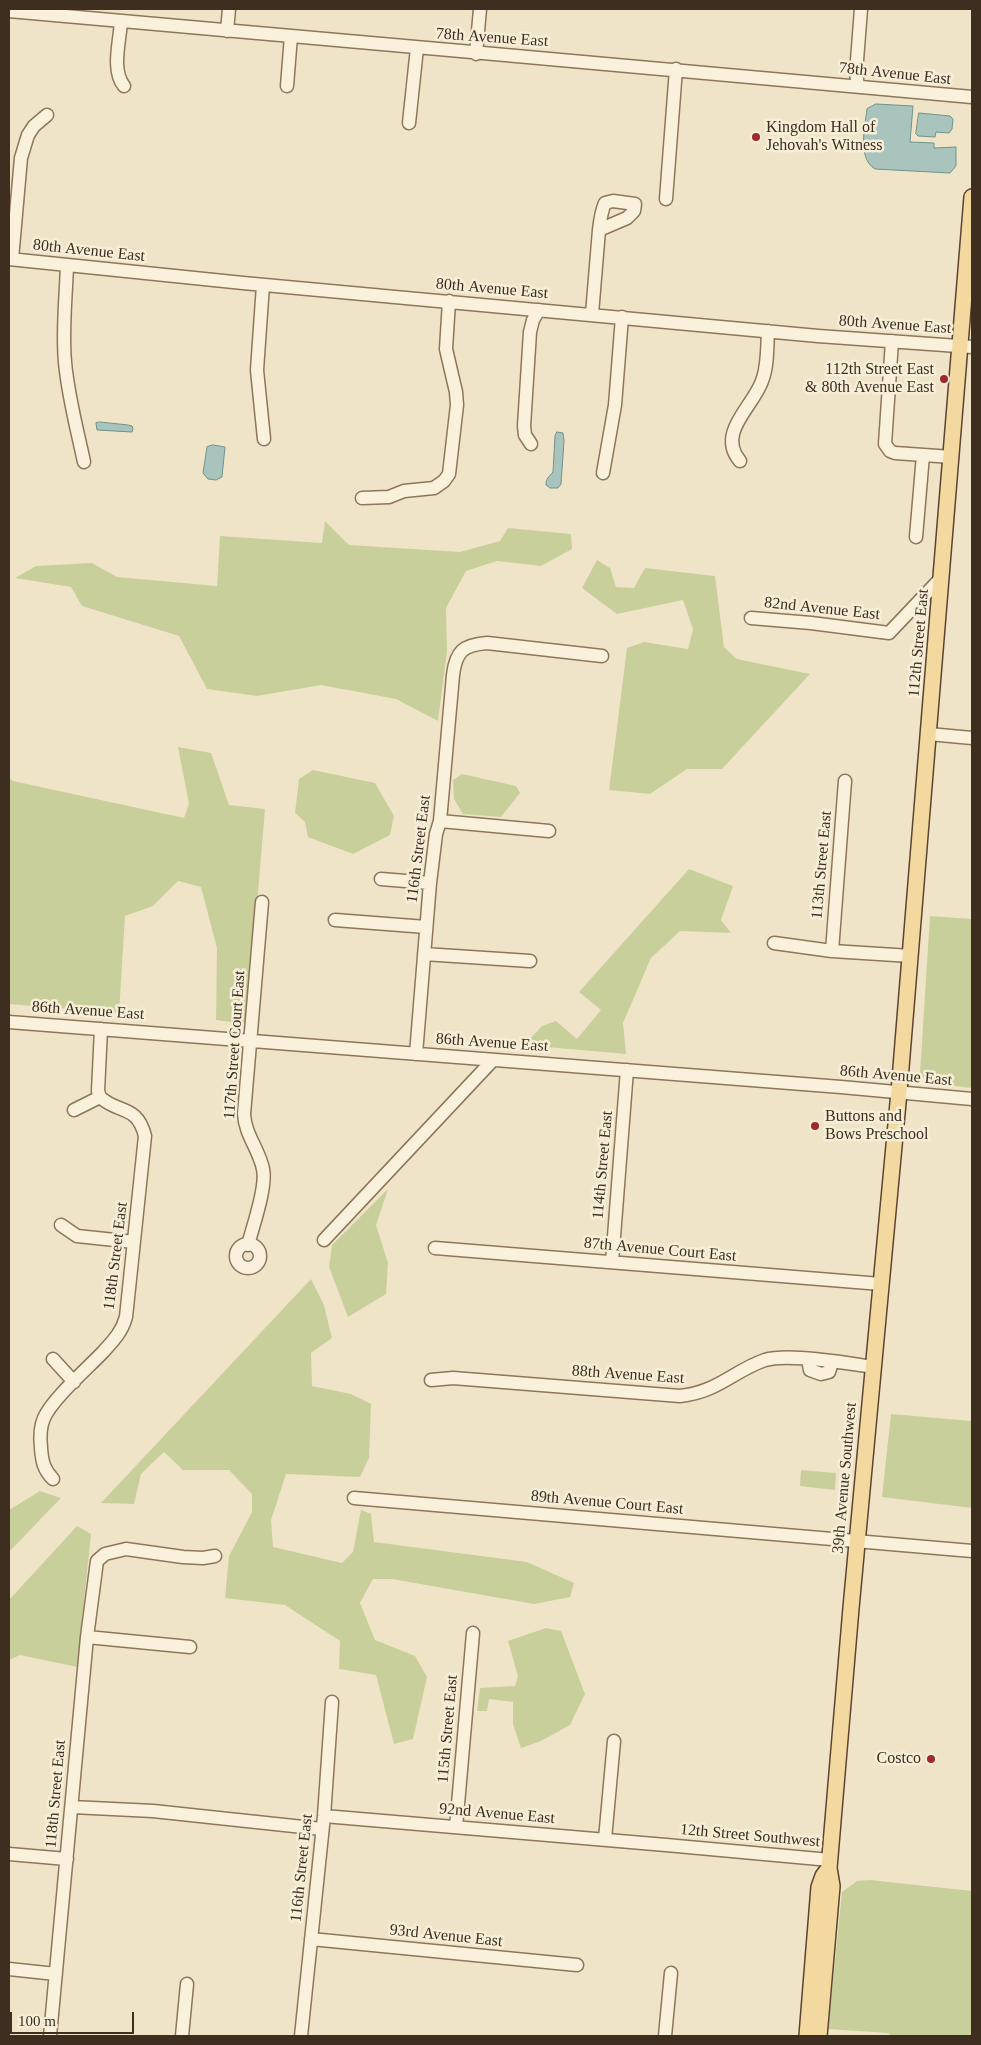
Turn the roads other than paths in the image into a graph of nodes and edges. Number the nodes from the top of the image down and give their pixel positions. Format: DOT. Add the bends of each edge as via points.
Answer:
graph roads {
  1 [pos="229,9"];
  2 [pos="480,9"];
  3 [pos="861,9"];
  4 [pos="9,11"];
  5 [pos="65,12"];
  6 [pos="121,21"];
  7 [pos="227,31"];
  8 [pos="291,36"];
  9 [pos="416,48"];
  10 [pos="476,54"];
  11 [pos="676,69"];
  12 [pos="124,86"];
  13 [pos="287,86"];
  14 [pos="858,86"];
  15 [pos="972,98"];
  16 [pos="47,115"];
  17 [pos="409,123"];
  18 [pos="666,200"];
  19 [pos="972,206"];
  20 [pos="599,230"];
  21 [pos="10,259"];
  22 [pos="67,265"];
  23 [pos="264,285"];
  24 [pos="449,301"];
  25 [pos="539,310"];
  26 [pos="592,314"];
  27 [pos="622,317"];
  28 [pos="768,331"];
  29 [pos="892,341"];
  30 [pos="966,347"];
  31 [pos="264,440"];
  32 [pos="531,444"];
  33 [pos="923,455"];
  34 [pos="952,457"];
  35 [pos="740,461"];
  36 [pos="84,462"];
  37 [pos="603,473"];
  38 [pos="362,498"];
  39 [pos="916,537"];
  40 [pos="942,577"];
  41 [pos="751,618"];
  42 [pos="602,656"];
  43 [pos="929,734"];
  44 [pos="972,738"];
  45 [pos="845,781"];
  46 [pos="440,821"];
  47 [pos="549,831"];
  48 [pos="381,878"];
  49 [pos="430,883"];
  50 [pos="262,902"];
  51 [pos="335,920"];
  52 [pos="426,927"];
  53 [pos="774,943"];
  54 [pos="832,951"];
  55 [pos="424,954"];
  56 [pos="911,956"];
  57 [pos="530,961"];
  58 [pos="9,1022"];
  59 [pos="102,1029"];
  60 [pos="251,1041"];
  61 [pos="416,1054"];
  62 [pos="493,1060"];
  63 [pos="627,1070"];
  64 [pos="900,1092"];
  65 [pos="100,1097"];
  66 [pos="972,1099"];
  67 [pos="74,1110"];
  68 [pos="61,1225"];
  69 [pos="324,1240"];
  70 [pos="134,1242"];
  71 [pos="248,1245"];
  72 [pos="435,1248"];
  73 [pos="612,1262"];
  74 [pos="881,1284"];
  75 [pos="53,1359"];
  76 [pos="873,1368"];
  77 [pos="432,1380"];
  78 [pos="74,1382"];
  79 [pos="53,1480"];
  80 [pos="354,1498"];
  81 [pos="857,1540"];
  82 [pos="972,1551"];
  83 [pos="215,1556"];
  84 [pos="473,1634"];
  85 [pos="87,1637"];
  86 [pos="190,1647"];
  87 [pos="332,1702"];
  88 [pos="614,1741"];
  89 [pos="72,1807"];
  90 [pos="324,1816"];
  91 [pos="456,1827"];
  92 [pos="322,1829"];
  93 [pos="605,1839"];
  94 [pos="666,1845"];
  95 [pos="9,1854"];
  96 [pos="67,1859"];
  97 [pos="829,1864"];
  98 [pos="311,1939"];
  99 [pos="577,1965"];
  100 [pos="9,1969"];
  101 [pos="671,1973"];
  102 [pos="56,1974"];
  103 [pos="187,1984"];
  104 [pos="50,2036"];
  105 [pos="182,2036"];
  106 [pos="301,2036"];
  107 [pos="665,2036"];
  108 [pos="807,2036"];
  109 [pos="819,2036"];
  1 -- 7 [label="street"];
  2 -- 10 [label="street"];
  3 -- 14 [label="street"];
  4 -- 5 [label="street, 78th Avenue East"];
  5 -- 6 [label="street, 78th Avenue East"];
  6 -- 7 [label="street, 78th Avenue East"];
  6 -- 12 [label="street" via="117,70 118,79"];
  7 -- 8 [label="street, 78th Avenue East"];
  8 -- 9 [label="street, 78th Avenue East"];
  8 -- 13 [label="street"];
  9 -- 10 [label="street, 78th Avenue East"];
  9 -- 17 [label="street"];
  10 -- 11 [label="street, 78th Avenue East"];
  11 -- 14 [label="street, 78th Avenue East"];
  11 -- 18 [label="street"];
  14 -- 15 [label="street, 78th Avenue East"];
  16 -- 21 [label="street" via="28,135 21,158"];
  19 -- 30 [label="main road, 112th Street East"];
  20 -- 26 [label="street"];
  21 -- 22 [label="street, 80th Avenue East"];
  22 -- 23 [label="street, 80th Avenue East"];
  22 -- 36 [label="street" via="65,363"];
  23 -- 24 [label="street, 80th Avenue East"];
  23 -- 31 [label="street" via="256,370"];
  24 -- 25 [label="street, 80th Avenue East"];
  24 -- 38 [label="street" via="446,349 457,405 450,474 434,488 404,491 389,497"];
  25 -- 26 [label="street, 80th Avenue East"];
  25 -- 32 [label="street" via="530,332 524,426"];
  26 -- 27 [label="street, 80th Avenue East"];
  27 -- 28 [label="street, 80th Avenue East"];
  27 -- 37 [label="street" via="615,405"];
  28 -- 29 [label="street, 80th Avenue East"];
  28 -- 35 [label="street" via="761,384 742,412 734,433 732,447"];
  29 -- 30 [label="street, 80th Avenue East"];
  29 -- 33 [label="street" via="885,444 895,453"];
  30 -- 34 [label="main road, 112th Street East"];
  33 -- 34 [label="street"];
  33 -- 39 [label="street"];
  34 -- 40 [label="main road, 112th Street East"];
  40 -- 41 [label="street, 82nd Avenue East" via="889,632"];
  40 -- 43 [label="main road, 112th Street East"];
  42 -- 46 [label="street, 116th Street East" via="488,643 470,645 462,650 453,675"];
  43 -- 44 [label="street"];
  43 -- 56 [label="main road, 112th Street East"];
  45 -- 54 [label="street, 113th Street East"];
  46 -- 47 [label="street"];
  46 -- 49 [label="street, 116th Street East"];
  48 -- 49 [label="street"];
  49 -- 52 [label="street, 116th Street East"];
  50 -- 60 [label="street, 117th Street Court East"];
  51 -- 52 [label="street"];
  52 -- 55 [label="street, 116th Street East"];
  53 -- 54 [label="street"];
  54 -- 56 [label="street"];
  55 -- 57 [label="street"];
  55 -- 61 [label="street, 116th Street East"];
  56 -- 64 [label="main road, 112th Street East"];
  58 -- 59 [label="street, 86th Avenue East"];
  59 -- 60 [label="street, 86th Avenue East"];
  59 -- 65 [label="street"];
  60 -- 61 [label="street, 86th Avenue East"];
  60 -- 71 [label="street, 117th Street Court East" via="244,1122 263,1166 264,1180"];
  61 -- 62 [label="street, 86th Avenue East"];
  62 -- 63 [label="street, 86th Avenue East"];
  62 -- 69 [label="street"];
  63 -- 64 [label="street, 86th Avenue East"];
  63 -- 73 [label="street, 114th Street East"];
  64 -- 66 [label="street, 86th Avenue East"];
  64 -- 74 [label="main road, 39th Avenue Southwest"];
  65 -- 67 [label="street"];
  65 -- 70 [label="street, 118th Street East" via="131,1112 145,1136"];
  68 -- 70 [label="street" via="77,1236"];
  70 -- 78 [label="street, 118th Street East" via="122,1328"];
  72 -- 73 [label="street, 87th Avenue Court East"];
  73 -- 74 [label="street, 87th Avenue Court East"];
  74 -- 76 [label="main road, 39th Avenue Southwest"];
  75 -- 78 [label="street"];
  76 -- 77 [label="street, 88th Avenue East" via="789,1358 766,1360 714,1388 680,1396 453,1378"];
  76 -- 81 [label="main road, 39th Avenue Southwest"];
  78 -- 79 [label="street, 118th Street East" via="47,1412 42,1424 42,1463"];
  80 -- 81 [label="street, 89th Avenue Court East"];
  81 -- 82 [label="street, 89th Avenue Court East"];
  81 -- 97 [label="main road, 39th Avenue Southwest"];
  83 -- 85 [label="street, 118th Street East" via="183,1557 126,1549 111,1551 101,1557 96,1562"];
  84 -- 91 [label="street, 115th Street East"];
  85 -- 86 [label="street"];
  85 -- 89 [label="street, 118th Street East"];
  87 -- 90 [label="street, 116th Street East"];
  88 -- 93 [label="street"];
  89 -- 92 [label="street" via="153,1811"];
  89 -- 96 [label="street, 118th Street East"];
  90 -- 91 [label="street, 92nd Avenue East"];
  90 -- 92 [label="street, 116th Street East"];
  91 -- 93 [label="street, 92nd Avenue East"];
  92 -- 98 [label="street, 116th Street East"];
  93 -- 94 [label="street, 92nd Avenue East"];
  94 -- 97 [label="street, 12th Street Southwest"];
  95 -- 96 [label="street"];
  96 -- 102 [label="street, 118th Street East"];
  97 -- 108 [label="main road, 39th Avenue Southwest" via="819,1887"];
  97 -- 109 [label="main road, 39th Avenue Southwest" via="832,1886"];
  98 -- 99 [label="street, 93rd Avenue East"];
  98 -- 106 [label="street, 116th Street East"];
  100 -- 102 [label="street"];
  101 -- 107 [label="street"];
  102 -- 104 [label="street, 118th Street East"];
  103 -- 105 [label="street"];
}
